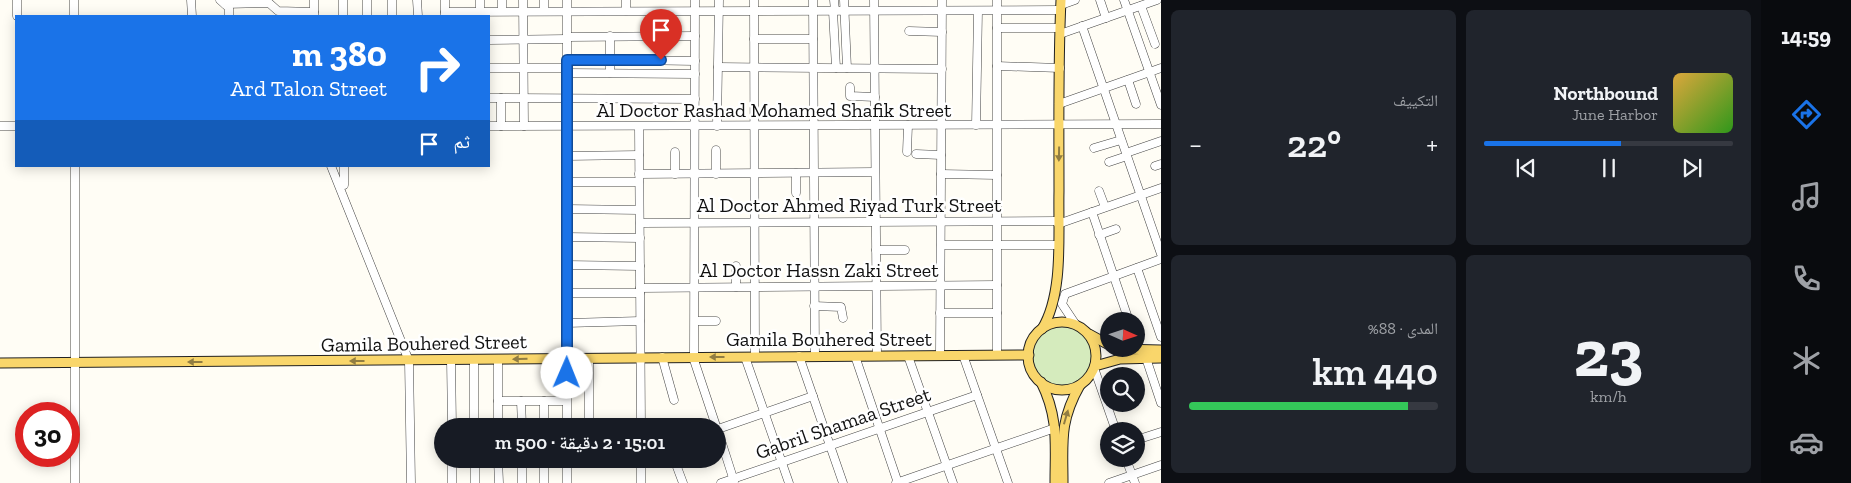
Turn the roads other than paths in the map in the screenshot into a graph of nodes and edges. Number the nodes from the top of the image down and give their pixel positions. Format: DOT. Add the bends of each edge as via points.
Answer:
graph roads {
  1 [pos="17,0"];
  2 [pos="74,0"];
  3 [pos="192,0"];
  4 [pos="314,0"];
  5 [pos="343,0"];
  6 [pos="367,0"];
  7 [pos="392,0"];
  8 [pos="418,0"];
  9 [pos="445,0"];
  10 [pos="480,0"];
  11 [pos="502,0"];
  12 [pos="523,0"];
  13 [pos="544,0"];
  14 [pos="566,0"];
  15 [pos="626,0"];
  16 [pos="695,0"];
  17 [pos="719,0"];
  18 [pos="754,0"];
  19 [pos="813,0"];
  20 [pos="834,0"];
  21 [pos="844,0"];
  22 [pos="874,0"];
  23 [pos="942,0"];
  24 [pos="997,0"];
  25 [pos="1075,0"];
  26 [pos="1100,0"];
  27 [pos="1124,0"];
  28 [pos="1158,0"];
  29 [pos="223,2"];
  30 [pos="1161,4"];
  31 [pos="1061,5"];
  32 [pos="1141,6"];
  33 [pos="997,10"];
  34 [pos="1128,10"];
  35 [pos="502,11"];
  36 [pos="523,11"];
  37 [pos="544,11"];
  38 [pos="567,11"];
  39 [pos="626,11"];
  40 [pos="695,11"];
  41 [pos="719,11"];
  42 [pos="754,11"];
  43 [pos="813,11"];
  44 [pos="834,11"];
  45 [pos="845,11"];
  46 [pos="874,11"];
  47 [pos="942,11"];
  48 [pos="978,11"];
  49 [pos="314,14"];
  50 [pos="445,14"];
  51 [pos="480,14"];
  52 [pos="17,15"];
  53 [pos="74,15"];
  54 [pos="192,15"];
  55 [pos="229,15"];
  56 [pos="343,15"];
  57 [pos="367,15"];
  58 [pos="392,15"];
  59 [pos="418,15"];
  60 [pos="1106,18"];
  61 [pos="1082,26"];
  62 [pos="997,28"];
  63 [pos="909,31"];
  64 [pos="1060,31"];
  65 [pos="942,32"];
  66 [pos="610,36"];
  67 [pos="695,36"];
  68 [pos="567,38"];
  69 [pos="754,39"];
  70 [pos="490,40"];
  71 [pos="524,40"];
  72 [pos="813,40"];
  73 [pos="1155,44"];
  74 [pos="567,60"];
  75 [pos="610,60"];
  76 [pos="695,61"];
  77 [pos="997,66"];
  78 [pos="718,67"];
  79 [pos="754,67"];
  80 [pos="490,68"];
  81 [pos="524,68"];
  82 [pos="813,68"];
  83 [pos="836,68"];
  84 [pos="847,68"];
  85 [pos="875,68"];
  86 [pos="1060,68"];
  87 [pos="1161,68"];
  88 [pos="942,69"];
  89 [pos="567,70"];
  90 [pos="1149,72"];
  91 [pos="610,73"];
  92 [pos="695,74"];
  93 [pos="1128,80"];
  94 [pos="850,87"];
  95 [pos="1103,88"];
  96 [pos="875,97"];
  97 [pos="490,98"];
  98 [pos="501,98"];
  99 [pos="524,98"];
  100 [pos="567,98"];
  101 [pos="695,99"];
  102 [pos="1060,104"];
  103 [pos="1136,104"];
  104 [pos="1161,104"];
  105 [pos="1116,124"];
  106 [pos="1161,124"];
  107 [pos="942,125"];
  108 [pos="976,125"];
  109 [pos="997,125"];
  110 [pos="1059,125"];
  111 [pos="0,126"];
  112 [pos="15,126"];
  113 [pos="490,126"];
  114 [pos="501,126"];
  115 [pos="524,126"];
  116 [pos="695,126"];
  117 [pos="717,126"];
  118 [pos="754,126"];
  119 [pos="814,126"];
  120 [pos="875,126"];
  121 [pos="908,126"];
  122 [pos="567,127"];
  123 [pos="639,127"];
  124 [pos="1121,140"];
  125 [pos="1161,141"];
  126 [pos="1094,148"];
  127 [pos="716,150"];
  128 [pos="675,152"];
  129 [pos="907,152"];
  130 [pos="916,154"];
  131 [pos="1126,154"];
  132 [pos="639,155"];
  133 [pos="941,155"];
  134 [pos="567,156"];
  135 [pos="1109,162"];
  136 [pos="75,167"];
  137 [pos="331,167"];
  138 [pos="344,167"];
  139 [pos="875,172"];
  140 [pos="796,173"];
  141 [pos="814,173"];
  142 [pos="675,174"];
  143 [pos="695,174"];
  144 [pos="716,174"];
  145 [pos="754,174"];
  146 [pos="941,174"];
  147 [pos="997,175"];
  148 [pos="639,178"];
  149 [pos="567,182"];
  150 [pos="344,185"];
  151 [pos="1161,188"];
  152 [pos="1099,191"];
  153 [pos="796,193"];
  154 [pos="1140,195"];
  155 [pos="1105,207"];
  156 [pos="567,209"];
  157 [pos="640,210"];
  158 [pos="1092,212"];
  159 [pos="941,221"];
  160 [pos="997,221"];
  161 [pos="640,222"];
  162 [pos="695,222"];
  163 [pos="755,222"];
  164 [pos="814,222"];
  165 [pos="876,222"];
  166 [pos="1058,222"];
  167 [pos="1116,230"];
  168 [pos="1100,235"];
  169 [pos="567,237"];
  170 [pos="640,238"];
  171 [pos="941,245"];
  172 [pos="997,245"];
  173 [pos="1058,245"];
  174 [pos="876,250"];
  175 [pos="905,250"];
  176 [pos="1161,254"];
  177 [pos="1161,259"];
  178 [pos="567,265"];
  179 [pos="640,266"];
  180 [pos="736,266"];
  181 [pos="1137,268"];
  182 [pos="1113,276"];
  183 [pos="997,285"];
  184 [pos="736,286"];
  185 [pos="755,286"];
  186 [pos="814,286"];
  187 [pos="876,286"];
  188 [pos="940,286"];
  189 [pos="695,287"];
  190 [pos="640,290"];
  191 [pos="567,293"];
  192 [pos="1058,304"];
  193 [pos="814,306"];
  194 [pos="1126,312"];
  195 [pos="940,313"];
  196 [pos="997,313"];
  197 [pos="843,318"];
  198 [pos="640,321"];
  199 [pos="695,321"];
  200 [pos="716,321"];
  201 [pos="567,323"];
  202 [pos="1076,325"];
  203 [pos="1042,329"];
  204 [pos="1088,334"];
  205 [pos="1161,336"];
  206 [pos="1100,340"];
  207 [pos="1145,348"];
  208 [pos="1161,350"];
  209 [pos="940,355"];
  210 [pos="963,355"];
  211 [pos="998,355"];
  212 [pos="1029,355"];
  213 [pos="799,356"];
  214 [pos="815,356"];
  215 [pos="855,356"];
  216 [pos="877,356"];
  217 [pos="908,356"];
  218 [pos="662,357"];
  219 [pos="694,357"];
  220 [pos="745,357"];
  221 [pos="755,357"];
  222 [pos="567,358"];
  223 [pos="589,358"];
  224 [pos="640,358"];
  225 [pos="1146,358"];
  226 [pos="1161,358"];
  227 [pos="451,360"];
  228 [pos="474,360"];
  229 [pos="498,360"];
  230 [pos="410,361"];
  231 [pos="0,363"];
  232 [pos="75,363"];
  233 [pos="1094,367"];
  234 [pos="1040,382"];
  235 [pos="1080,385"];
  236 [pos="977,395"];
  237 [pos="813,396"];
  238 [pos="674,400"];
  239 [pos="498,401"];
  240 [pos="522,401"];
  241 [pos="544,401"];
  242 [pos="566,401"];
  243 [pos="1161,403"];
  244 [pos="928,411"];
  245 [pos="764,412"];
  246 [pos="452,418"];
  247 [pos="474,418"];
  248 [pos="498,418"];
  249 [pos="522,418"];
  250 [pos="544,418"];
  251 [pos="567,418"];
  252 [pos="589,418"];
  253 [pos="641,418"];
  254 [pos="713,418"];
  255 [pos="1113,422"];
  256 [pos="726,426"];
  257 [pos="879,428"];
  258 [pos="1055,428"];
  259 [pos="1161,432"];
  260 [pos="1145,437"];
  261 [pos="830,445"];
  262 [pos="996,449"];
  263 [pos="726,457"];
  264 [pos="782,462"];
  265 [pos="947,465"];
  266 [pos="1161,465"];
  267 [pos="1129,467"];
  268 [pos="452,468"];
  269 [pos="474,468"];
  270 [pos="498,468"];
  271 [pos="522,468"];
  272 [pos="544,468"];
  273 [pos="567,468"];
  274 [pos="641,468"];
  275 [pos="677,468"];
  276 [pos="1133,479"];
  277 [pos="734,481"];
  278 [pos="74,483"];
  279 [pos="411,483"];
  280 [pos="452,483"];
  281 [pos="475,483"];
  282 [pos="498,483"];
  283 [pos="522,483"];
  284 [pos="544,483"];
  285 [pos="567,483"];
  286 [pos="641,483"];
  287 [pos="683,483"];
  288 [pos="720,483"];
  289 [pos="789,483"];
  290 [pos="844,483"];
  291 [pos="897,483"];
  292 [pos="953,483"];
  293 [pos="1008,483"];
  294 [pos="1055,483"];
  295 [pos="1063,483"];
  296 [pos="1109,483"];
  1 -- 52 [label="street"];
  2 -- 53 [label="street"];
  3 -- 54 [label="street"];
  4 -- 49 [label="street"];
  5 -- 56 [label="street"];
  6 -- 57 [label="street"];
  7 -- 58 [label="street"];
  8 -- 59 [label="street"];
  9 -- 50 [label="street"];
  10 -- 51 [label="street"];
  11 -- 35 [label="street"];
  12 -- 36 [label="street"];
  13 -- 37 [label="street"];
  14 -- 38 [label="street"];
  15 -- 39 [label="street"];
  16 -- 40 [label="street"];
  17 -- 41 [label="street"];
  18 -- 42 [label="street"];
  19 -- 43 [label="street"];
  20 -- 44 [label="street"];
  21 -- 45 [label="street"];
  22 -- 46 [label="street"];
  23 -- 47 [label="street"];
  24 -- 33 [label="street"];
  25 -- 31 [label="street"];
  26 -- 60 [label="street"];
  27 -- 34 [label="street"];
  28 -- 30 [label="street"];
  28 -- 32 [label="street"];
  29 -- 49 [label="street" via="270,3 278,11"];
  29 -- 55 [label="street" via="229,8"];
  31 -- 33 [label="street"];
  31 -- 64 [label="main road"];
  32 -- 34 [label="street"];
  32 -- 73 [label="street"];
  33 -- 48 [label="street"];
  33 -- 62 [label="street"];
  34 -- 60 [label="street"];
  34 -- 90 [label="street"];
  35 -- 36 [label="street"];
  35 -- 51 [label="street"];
  36 -- 37 [label="street"];
  36 -- 71 [label="street"];
  37 -- 38 [label="street"];
  38 -- 39 [label="street"];
  38 -- 68 [label="street"];
  39 -- 40 [label="street"];
  40 -- 41 [label="street"];
  40 -- 67 [label="street"];
  41 -- 42 [label="street"];
  41 -- 78 [label="street"];
  42 -- 43 [label="street"];
  42 -- 69 [label="street"];
  43 -- 44 [label="street"];
  43 -- 72 [label="street"];
  44 -- 45 [label="street"];
  44 -- 83 [label="street"];
  45 -- 46 [label="street"];
  45 -- 84 [label="street"];
  46 -- 47 [label="street"];
  46 -- 85 [label="street"];
  47 -- 48 [label="street"];
  47 -- 65 [label="street"];
  48 -- 108 [label="street"];
  50 -- 51 [label="street"];
  60 -- 61 [label="street"];
  61 -- 64 [label="street"];
  61 -- 95 [label="street"];
  62 -- 64 [label="street"];
  62 -- 77 [label="street"];
  63 -- 65 [label="street"];
  64 -- 86 [label="main road"];
  65 -- 88 [label="street"];
  66 -- 67 [label="street"];
  66 -- 68 [label="street"];
  66 -- 75 [label="street"];
  67 -- 76 [label="street"];
  68 -- 71 [label="street"];
  68 -- 74 [label="street"];
  69 -- 72 [label="street"];
  69 -- 79 [label="street"];
  70 -- 71 [label="street"];
  71 -- 81 [label="street"];
  72 -- 82 [label="street"];
  74 -- 75 [label="street"];
  74 -- 89 [label="street"];
  75 -- 76 [label="street"];
  75 -- 91 [label="street"];
  76 -- 92 [label="street"];
  77 -- 86 [label="street"];
  77 -- 109 [label="street"];
  78 -- 79 [label="street"];
  78 -- 117 [label="street"];
  79 -- 82 [label="street"];
  79 -- 118 [label="street"];
  80 -- 81 [label="street"];
  81 -- 89 [label="street"];
  81 -- 99 [label="street"];
  82 -- 83 [label="street"];
  82 -- 119 [label="street"];
  83 -- 84 [label="street"];
  84 -- 85 [label="street"];
  85 -- 88 [label="street"];
  85 -- 96 [label="street"];
  86 -- 102 [label="main road"];
  87 -- 90 [label="street"];
  88 -- 107 [label="street"];
  89 -- 91 [label="street"];
  89 -- 100 [label="street"];
  90 -- 93 [label="street"];
  90 -- 104 [label="street"];
  91 -- 92 [label="street"];
  92 -- 101 [label="street"];
  93 -- 95 [label="street"];
  93 -- 103 [label="street"];
  94 -- 96 [label="street" via="850,96"];
  95 -- 102 [label="street"];
  95 -- 105 [label="street"];
  96 -- 120 [label="street"];
  97 -- 98 [label="street"];
  98 -- 99 [label="street"];
  98 -- 114 [label="street"];
  99 -- 100 [label="street"];
  99 -- 115 [label="street"];
  100 -- 101 [label="street"];
  100 -- 122 [label="street"];
  101 -- 116 [label="street"];
  102 -- 110 [label="main road"];
  105 -- 106 [label="street, Al Doctor Rashad Mohamed Shafik Street"];
  105 -- 110 [label="street, Al Doctor Rashad Mohamed Shafik Street"];
  105 -- 124 [label="street"];
  107 -- 108 [label="street, Al Doctor Rashad Mohamed Shafik Street"];
  107 -- 121 [label="street, Al Doctor Rashad Mohamed Shafik Street"];
  107 -- 133 [label="street"];
  108 -- 109 [label="street, Al Doctor Rashad Mohamed Shafik Street"];
  109 -- 110 [label="street, Al Doctor Rashad Mohamed Shafik Street"];
  109 -- 147 [label="street"];
  110 -- 166 [label="main road, one-way"];
  111 -- 112 [label="street"];
  113 -- 114 [label="street, Al Doctor Rashad Mohamed Shafik Street"];
  114 -- 115 [label="street, Al Doctor Rashad Mohamed Shafik Street"];
  115 -- 122 [label="street, Al Doctor Rashad Mohamed Shafik Street"];
  116 -- 117 [label="street, Al Doctor Rashad Mohamed Shafik Street"];
  116 -- 123 [label="street, Al Doctor Rashad Mohamed Shafik Street"];
  116 -- 143 [label="street"];
  117 -- 118 [label="street, Al Doctor Rashad Mohamed Shafik Street"];
  118 -- 119 [label="street, Al Doctor Rashad Mohamed Shafik Street"];
  118 -- 145 [label="street"];
  119 -- 120 [label="street, Al Doctor Rashad Mohamed Shafik Street"];
  119 -- 141 [label="street"];
  120 -- 121 [label="street, Al Doctor Rashad Mohamed Shafik Street"];
  120 -- 139 [label="street"];
  121 -- 129 [label="street"];
  122 -- 123 [label="street, Al Doctor Rashad Mohamed Shafik Street"];
  122 -- 134 [label="street"];
  123 -- 132 [label="street"];
  124 -- 126 [label="street"];
  124 -- 131 [label="street"];
  125 -- 131 [label="street"];
  127 -- 144 [label="street"];
  128 -- 142 [label="street"];
  130 -- 133 [label="street"];
  131 -- 135 [label="street"];
  131 -- 154 [label="street"];
  132 -- 134 [label="street"];
  132 -- 148 [label="street"];
  133 -- 146 [label="street"];
  134 -- 149 [label="street"];
  136 -- 232 [label="street"];
  137 -- 230 [label="street"];
  138 -- 150 [label="street"];
  139 -- 141 [label="street"];
  139 -- 165 [label="street"];
  140 -- 141 [label="street"];
  140 -- 145 [label="street"];
  140 -- 153 [label="street"];
  141 -- 164 [label="street"];
  142 -- 143 [label="street"];
  142 -- 148 [label="street"];
  143 -- 144 [label="street"];
  143 -- 162 [label="street"];
  144 -- 145 [label="street"];
  145 -- 163 [label="street"];
  146 -- 147 [label="street"];
  146 -- 159 [label="street"];
  147 -- 160 [label="street"];
  148 -- 149 [label="street"];
  148 -- 157 [label="street"];
  149 -- 156 [label="street"];
  151 -- 154 [label="street, Al Doctor Ahmed Riyad Turk Street"];
  152 -- 155 [label="street"];
  154 -- 155 [label="street, Al Doctor Ahmed Riyad Turk Street"];
  154 -- 176 [label="street"];
  155 -- 158 [label="street, Al Doctor Ahmed Riyad Turk Street"];
  156 -- 157 [label="street"];
  156 -- 169 [label="street"];
  157 -- 161 [label="street"];
  158 -- 166 [label="street, Al Doctor Ahmed Riyad Turk Street"];
  158 -- 168 [label="street"];
  159 -- 160 [label="street, Al Doctor Ahmed Riyad Turk Street"];
  159 -- 165 [label="street, Al Doctor Ahmed Riyad Turk Street"];
  159 -- 171 [label="street"];
  160 -- 166 [label="street, Al Doctor Ahmed Riyad Turk Street"];
  160 -- 172 [label="street"];
  161 -- 162 [label="street, Al Doctor Ahmed Riyad Turk Street"];
  161 -- 170 [label="street"];
  162 -- 163 [label="street, Al Doctor Ahmed Riyad Turk Street"];
  162 -- 189 [label="street"];
  163 -- 164 [label="street, Al Doctor Ahmed Riyad Turk Street"];
  163 -- 185 [label="street"];
  164 -- 165 [label="street, Al Doctor Ahmed Riyad Turk Street"];
  164 -- 186 [label="street"];
  165 -- 174 [label="street"];
  166 -- 173 [label="main road"];
  167 -- 168 [label="street"];
  168 -- 182 [label="street"];
  169 -- 170 [label="street"];
  169 -- 178 [label="street"];
  170 -- 179 [label="street"];
  171 -- 172 [label="street"];
  171 -- 188 [label="street"];
  172 -- 173 [label="street"];
  172 -- 183 [label="street"];
  173 -- 192 [label="main road"];
  174 -- 175 [label="street"];
  174 -- 187 [label="street"];
  177 -- 181 [label="street"];
  178 -- 179 [label="street"];
  178 -- 191 [label="street"];
  179 -- 190 [label="street"];
  180 -- 184 [label="street"];
  181 -- 182 [label="street"];
  181 -- 205 [label="street"];
  182 -- 192 [label="street" via="1068,292"];
  182 -- 194 [label="street"];
  183 -- 188 [label="street, Al Doctor Hassn Zaki Street"];
  183 -- 196 [label="street"];
  184 -- 185 [label="street, Al Doctor Hassn Zaki Street"];
  184 -- 189 [label="street, Al Doctor Hassn Zaki Street"];
  185 -- 186 [label="street, Al Doctor Hassn Zaki Street"];
  185 -- 221 [label="street"];
  186 -- 187 [label="street, Al Doctor Hassn Zaki Street"];
  186 -- 193 [label="street"];
  187 -- 188 [label="street, Al Doctor Hassn Zaki Street"];
  187 -- 216 [label="street"];
  188 -- 195 [label="street"];
  189 -- 190 [label="street, Al Doctor Hassn Zaki Street"];
  189 -- 199 [label="street"];
  190 -- 191 [label="street, Al Doctor Hassn Zaki Street"];
  190 -- 198 [label="street"];
  191 -- 201 [label="street"];
  192 -- 202 [label="street"];
  192 -- 203 [label="main road"];
  193 -- 197 [label="street" via="841,307"];
  193 -- 214 [label="street"];
  195 -- 196 [label="street"];
  195 -- 209 [label="street"];
  196 -- 211 [label="street"];
  198 -- 201 [label="street"];
  198 -- 224 [label="street"];
  199 -- 200 [label="street"];
  199 -- 219 [label="street"];
  201 -- 222 [label="street"];
  202 -- 203 [label="main road" via="1058,322"];
  202 -- 204 [label="main road"];
  203 -- 212 [label="main road" via="1030,345"];
  204 -- 206 [label="main road"];
  204 -- 233 [label="main road" via="1095,346"];
  207 -- 208 [label="main road"];
  209 -- 210 [label="main road, Gamila Bouhered Street"];
  209 -- 217 [label="main road, Gamila Bouhered Street"];
  210 -- 211 [label="main road, Gamila Bouhered Street"];
  210 -- 236 [label="street"];
  211 -- 212 [label="main road, Gamila Bouhered Street"];
  212 -- 234 [label="main road" via="1032,370"];
  213 -- 214 [label="main road, Gamila Bouhered Street"];
  213 -- 221 [label="main road, Gamila Bouhered Street"];
  213 -- 237 [label="street"];
  214 -- 215 [label="main road, Gamila Bouhered Street"];
  215 -- 216 [label="main road, Gamila Bouhered Street"];
  215 -- 257 [label="street"];
  216 -- 217 [label="main road, Gamila Bouhered Street"];
  217 -- 244 [label="street"];
  218 -- 219 [label="main road, Gamila Bouhered Street"];
  218 -- 224 [label="main road, Gamila Bouhered Street"];
  218 -- 238 [label="street"];
  220 -- 219 [label="main road, Gamila Bouhered Street, one-way"];
  219 -- 254 [label="street"];
  220 -- 221 [label="main road, Gamila Bouhered Street"];
  220 -- 245 [label="street"];
  222 -- 223 [label="main road, Gamila Bouhered Street"];
  222 -- 229 [label="main road, Gamila Bouhered Street, one-way"];
  222 -- 242 [label="street"];
  223 -- 224 [label="main road, Gamila Bouhered Street"];
  223 -- 252 [label="street"];
  224 -- 253 [label="street"];
  225 -- 226 [label="main road"];
  225 -- 233 [label="main road" via="1120,359"];
  225 -- 243 [label="street"];
  227 -- 228 [label="main road, Gamila Bouhered Street"];
  227 -- 230 [label="main road, Gamila Bouhered Street"];
  227 -- 246 [label="street"];
  228 -- 229 [label="main road, Gamila Bouhered Street"];
  228 -- 247 [label="street"];
  229 -- 239 [label="street"];
  230 -- 232 [label="main road, Gamila Bouhered Street, one-way"];
  230 -- 279 [label="street"];
  231 -- 232 [label="main road, Gamila Bouhered Street"];
  232 -- 278 [label="street"];
  233 -- 235 [label="main road"];
  233 -- 255 [label="street"];
  234 -- 235 [label="main road" via="1060,390"];
  234 -- 258 [label="main road" via="1051,403"];
  295 -- 235 [label="main road, one-way" via="1064,422"];
  236 -- 244 [label="street, Gabril Shamaa Street"];
  236 -- 262 [label="street"];
  237 -- 245 [label="street"];
  237 -- 261 [label="street"];
  239 -- 240 [label="street"];
  239 -- 248 [label="street"];
  240 -- 241 [label="street"];
  240 -- 249 [label="street"];
  241 -- 242 [label="street"];
  241 -- 250 [label="street"];
  242 -- 251 [label="street"];
  244 -- 257 [label="street, Gabril Shamaa Street"];
  244 -- 265 [label="street"];
  245 -- 256 [label="street"];
  245 -- 264 [label="street"];
  257 -- 261 [label="street, Gabril Shamaa Street"];
  257 -- 291 [label="street"];
  258 -- 262 [label="street"];
  258 -- 294 [label="main road"];
  259 -- 260 [label="street"];
  261 -- 264 [label="street, Gabril Shamaa Street"];
  261 -- 290 [label="street"];
  262 -- 265 [label="street"];
  262 -- 293 [label="street"];
  263 -- 277 [label="street"];
  264 -- 277 [label="street, Gabril Shamaa Street"];
  264 -- 289 [label="street"];
  265 -- 291 [label="street"];
  265 -- 292 [label="street"];
  266 -- 276 [label="street"];
  267 -- 276 [label="street"];
  268 -- 280 [label="street"];
  269 -- 281 [label="street"];
  270 -- 282 [label="street"];
  271 -- 283 [label="street"];
  272 -- 284 [label="street"];
  273 -- 285 [label="street"];
  274 -- 286 [label="street"];
  275 -- 287 [label="street"];
  276 -- 296 [label="street"];
  277 -- 288 [label="street, Gabril Shamaa Street"];
}
